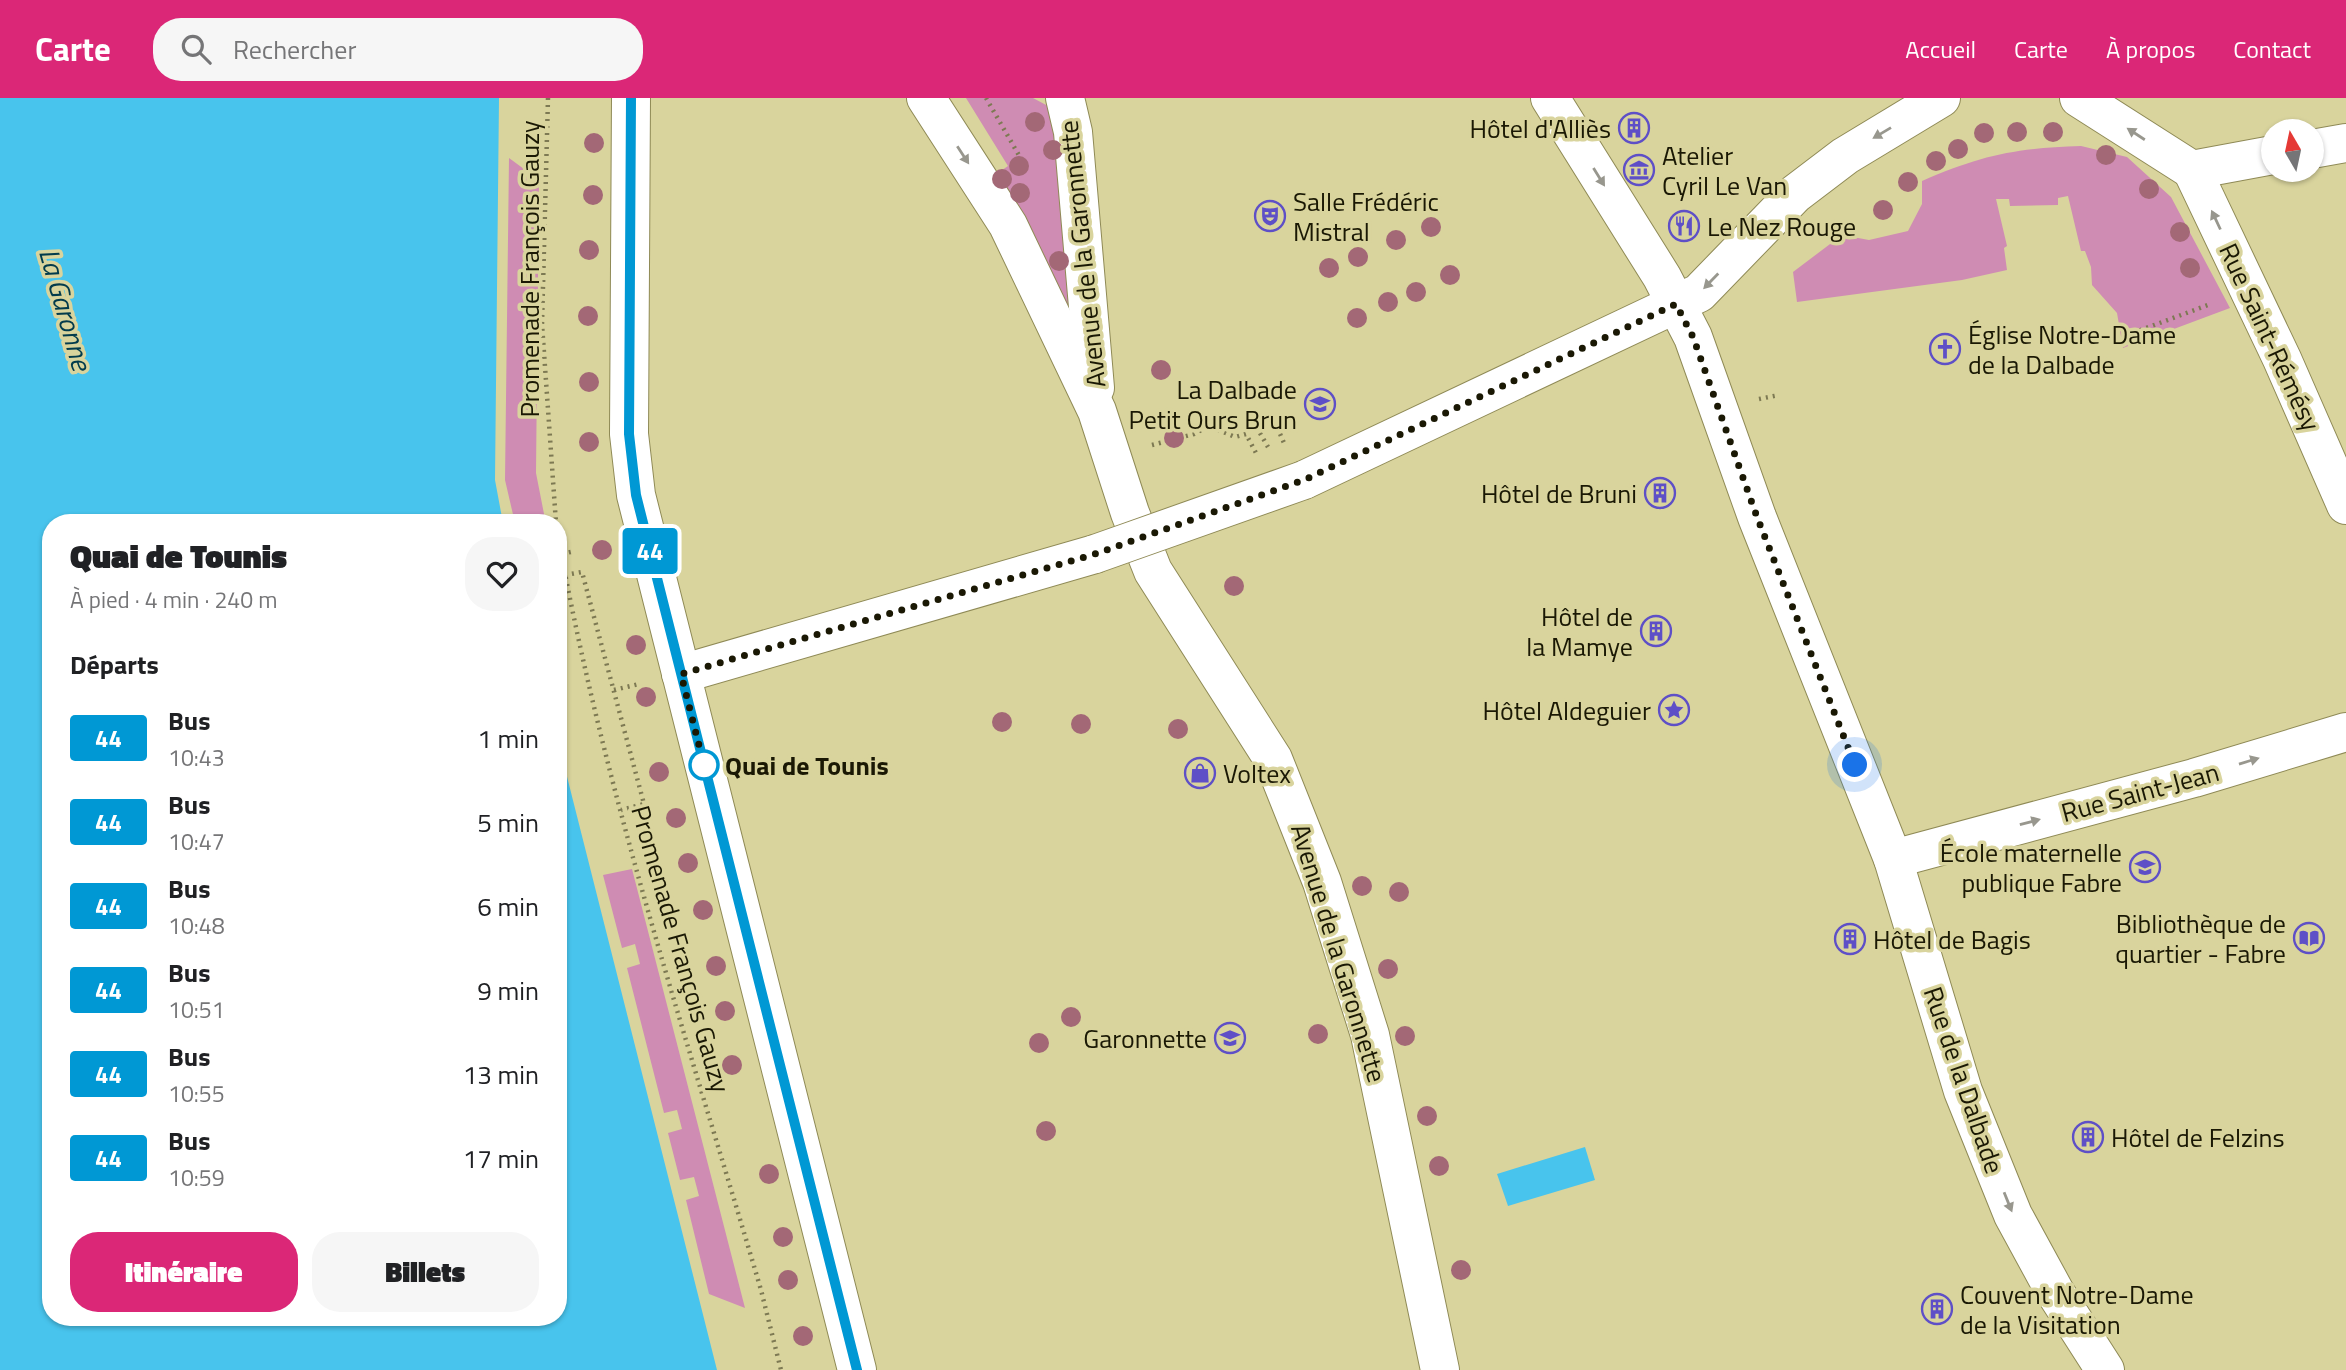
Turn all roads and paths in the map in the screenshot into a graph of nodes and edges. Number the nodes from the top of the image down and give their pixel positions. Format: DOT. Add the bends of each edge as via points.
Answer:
graph roads {
  1 [pos="548,98"];
  2 [pos="631,98"];
  3 [pos="926,98"];
  4 [pos="1065,98"];
  5 [pos="1550,98"];
  6 [pos="1941,98"];
  7 [pos="2079,98"];
  8 [pos="2346,143"];
  9 [pos="2324,147"];
  10 [pos="2261,157"];
  11 [pos="2192,170"];
  12 [pos="2248,289"];
  13 [pos="1676,304"];
  14 [pos="2133,344"];
  15 [pos="1097,411"];
  16 [pos="1194,433"];
  17 [pos="1272,456"];
  18 [pos="1261,462"];
  19 [pos="1296,466"];
  20 [pos="2346,505"];
  21 [pos="555,514"];
  22 [pos="575,551"];
  23 [pos="567,553"];
  24 [pos="567,575"];
  25 [pos="567,586"];
  26 [pos="681,674"];
  27 [pos="2346,732"];
  28 [pos="621,810"];
  29 [pos="1893,859"];
  30 [pos="781,1370"];
  31 [pos="857,1370"];
  32 [pos="1440,1370"];
  33 [pos="2105,1370"];
  1 -- 21 [label="path, Promenade François Gauzy" via="542,324"];
  2 -- 26 [label="street" via="629,434 636,495"];
  3 -- 15 [label="street, Avenue de la Garonnette, one-way" via="1008,225"];
  4 -- 15 [label="street, Avenue de la Garonnette" via="1073,132"];
  5 -- 13 [label="street, Rue de la Dalbade, one-way"];
  6 -- 13 [label="street, one-way" via="1845,156 1796,194 1699,293"];
  11 -- 7 [label="street, one-way"];
  8 -- 9 [label="street"];
  10 -- 11 [label="street"];
  12 -- 11 [label="street, Rue Saint-Rémésy, one-way"];
  12 -- 14 [label="path" via="2130,334"];
  12 -- 20 [label="street, Rue Saint-Rémésy"];
  13 -- 19 [label="street"];
  13 -- 29 [label="street, Rue de la Dalbade" via="1693,337 1757,517"];
  15 -- 32 [label="street, Avenue de la Garonnette" via="1153,571 1273,758 1322,882 1370,1035"];
  16 -- 18 [label="path" via="1209,426 1236,437 1246,434"];
  17 -- 19 [label="path" via="1258,428 1273,420"];
  19 -- 26 [label="street, bridge" via="1095,554"];
  22 -- 23 [label="path"];
  24 -- 28 [label="path" via="582,572 644,804"];
  25 -- 28 [label="path, Promenade François Gauzy"];
  26 -- 31 [label="street"];
  29 -- 27 [label="street, Rue Saint-Jean, one-way"];
  28 -- 30 [label="path, Promenade François Gauzy"];
  29 -- 33 [label="street, Rue de la Dalbade, one-way" via="1963,1091 2013,1215"];
}
